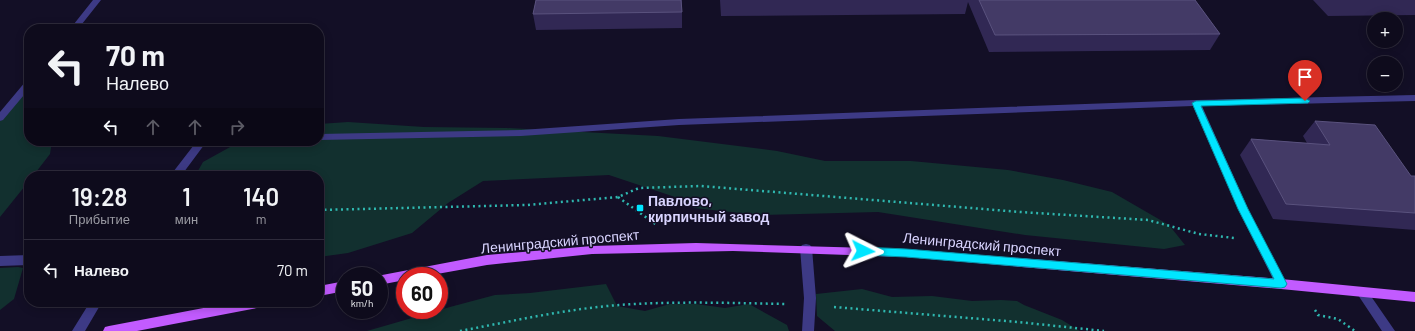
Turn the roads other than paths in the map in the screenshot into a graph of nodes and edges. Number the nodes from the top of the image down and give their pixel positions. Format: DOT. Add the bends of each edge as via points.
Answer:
graph roads {
  1 [pos="98,0"];
  2 [pos="78,24"];
  3 [pos="24,89"];
  4 [pos="1415,98"];
  5 [pos="1196,103"];
  6 [pos="0,118"];
  7 [pos="324,137"];
  8 [pos="198,146"];
  9 [pos="179,171"];
  10 [pos="806,248"];
  11 [pos="24,260"];
  12 [pos="0,261"];
  13 [pos="388,278"];
  14 [pos="1281,284"];
  15 [pos="336,288"];
  16 [pos="324,290"];
  17 [pos="1362,292"];
  18 [pos="1415,297"];
  19 [pos="93,307"];
  20 [pos="236,307"];
  21 [pos="78,331"];
  22 [pos="109,331"];
  23 [pos="808,331"];
  24 [pos="1389,331"];
  1 -- 2 [label="street"];
  3 -- 6 [label="street"];
  4 -- 5 [label="street"];
  5 -- 7 [label="street" via="679,122 521,133"];
  5 -- 14 [label="street" via="1243,209"];
  8 -- 9 [label="street"];
  10 -- 13 [label="main road, Ленинградский проспект" via="696,247 592,250 487,260"];
  10 -- 14 [label="main road, Ленинградский проспект" via="906,253"];
  10 -- 23 [label="street"];
  11 -- 12 [label="street"];
  14 -- 17 [label="main road, Ленинградский проспект"];
  15 -- 16 [label="main road"];
  17 -- 18 [label="main road, Ленинградский проспект"];
  17 -- 24 [label="street"];
  19 -- 21 [label="street"];
  20 -- 22 [label="main road"];
}
